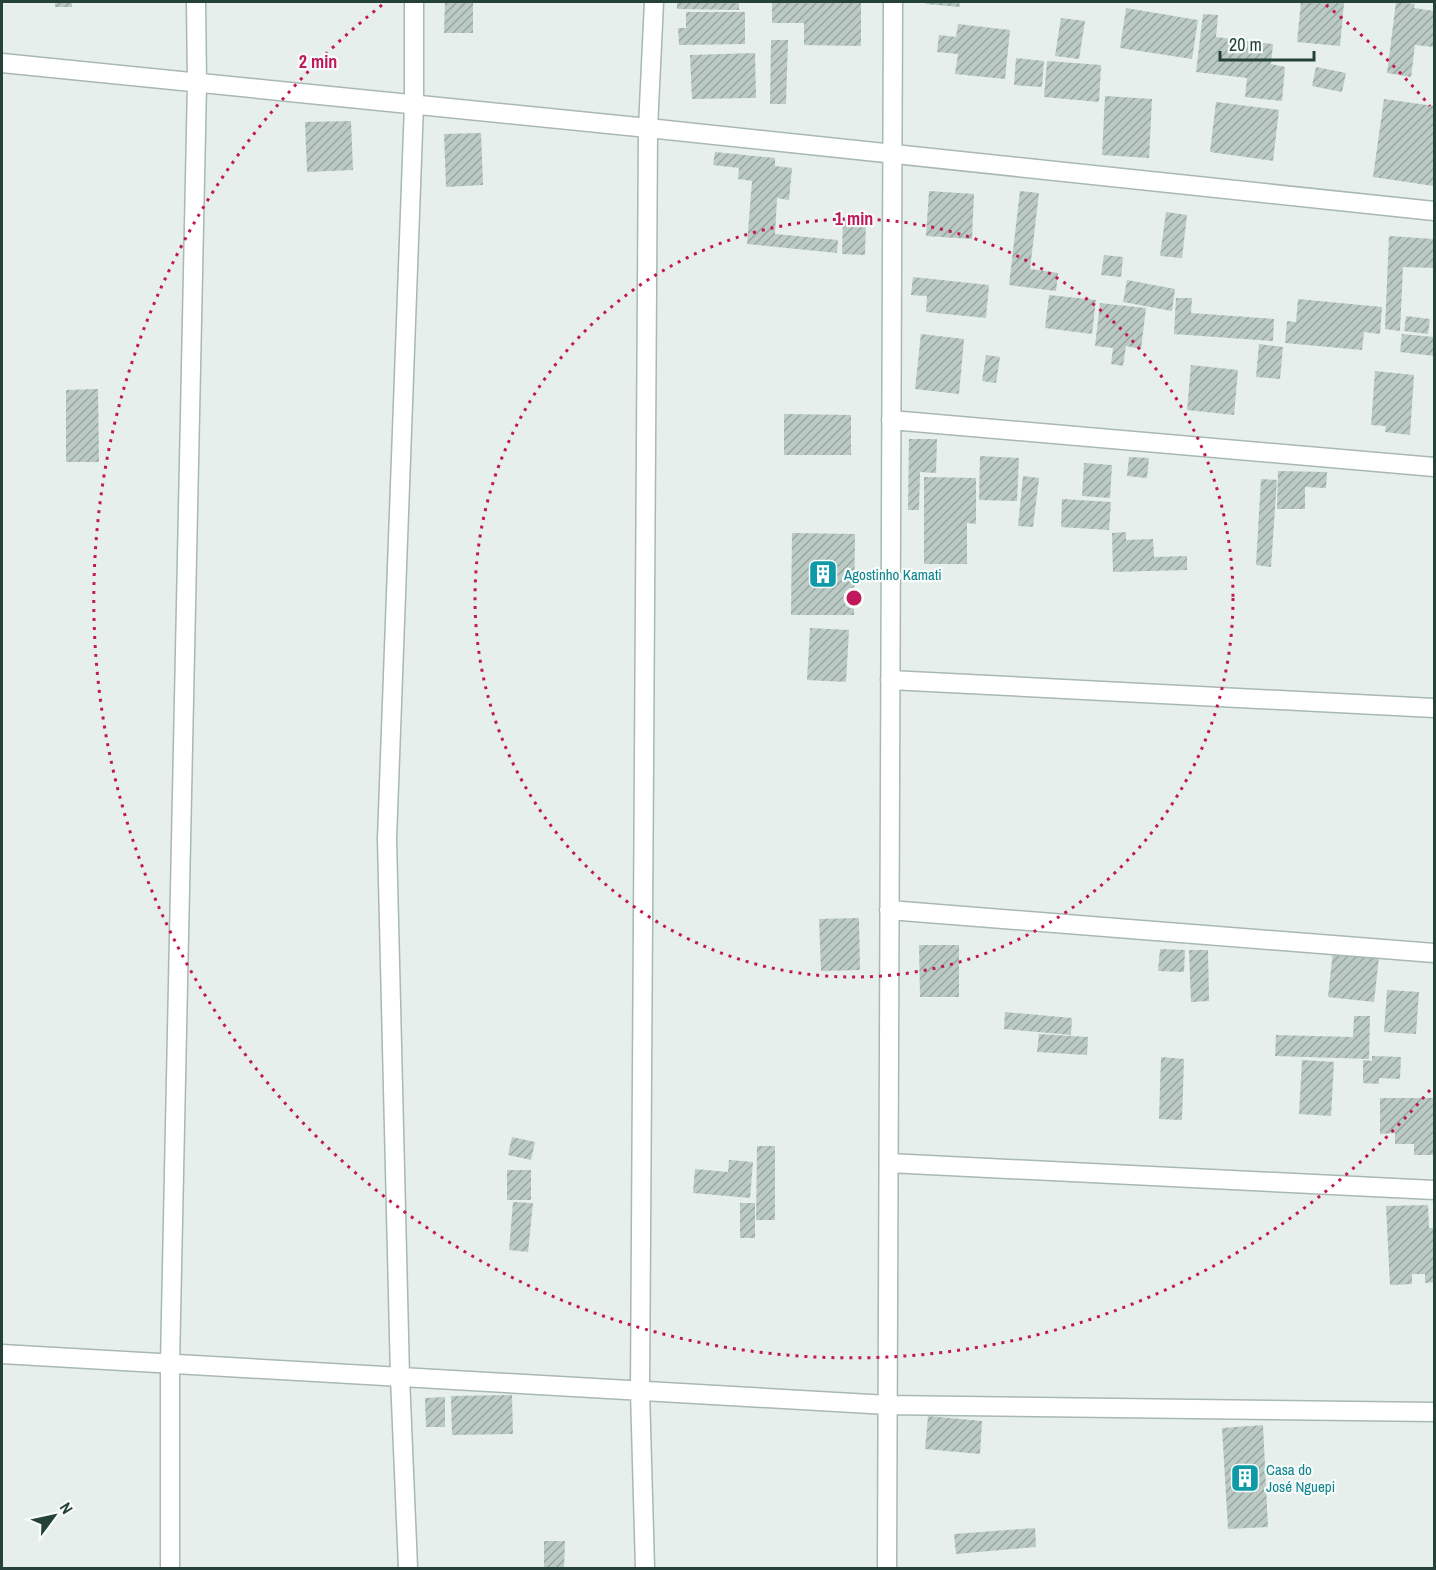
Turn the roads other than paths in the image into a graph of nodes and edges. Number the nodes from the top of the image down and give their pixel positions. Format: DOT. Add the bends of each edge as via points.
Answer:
graph roads {
  1 [pos="196,2"];
  2 [pos="414,2"];
  3 [pos="654,2"];
  4 [pos="893,2"];
  5 [pos="2,63"];
  6 [pos="197,82"];
  7 [pos="414,104"];
  8 [pos="648,128"];
  9 [pos="892,155"];
  10 [pos="1434,211"];
  11 [pos="891,420"];
  12 [pos="1434,468"];
  13 [pos="890,680"];
  14 [pos="1434,708"];
  15 [pos="890,910"];
  16 [pos="1434,953"];
  17 [pos="889,1163"];
  18 [pos="1434,1190"];
  19 [pos="2,1354"];
  20 [pos="170,1363"];
  21 [pos="400,1377"];
  22 [pos="640,1391"];
  23 [pos="888,1405"];
  24 [pos="1434,1412"];
  25 [pos="170,1569"];
  26 [pos="408,1569"];
  27 [pos="645,1569"];
  28 [pos="887,1569"];
  1 -- 6 [label="street"];
  2 -- 7 [label="street"];
  3 -- 8 [label="street"];
  4 -- 9 [label="street"];
  5 -- 6 [label="street"];
  6 -- 7 [label="street"];
  6 -- 20 [label="street"];
  7 -- 8 [label="street"];
  7 -- 21 [label="street" via="387,840"];
  8 -- 9 [label="street"];
  8 -- 22 [label="street"];
  9 -- 10 [label="street"];
  9 -- 11 [label="street"];
  11 -- 12 [label="street"];
  11 -- 13 [label="street"];
  13 -- 14 [label="street"];
  13 -- 15 [label="street"];
  15 -- 16 [label="street"];
  15 -- 17 [label="street"];
  17 -- 18 [label="street"];
  17 -- 23 [label="street"];
  19 -- 20 [label="street"];
  20 -- 21 [label="street"];
  20 -- 25 [label="street"];
  21 -- 22 [label="street"];
  21 -- 26 [label="street"];
  22 -- 23 [label="street"];
  22 -- 27 [label="street"];
  23 -- 24 [label="street"];
  23 -- 28 [label="street"];
}
